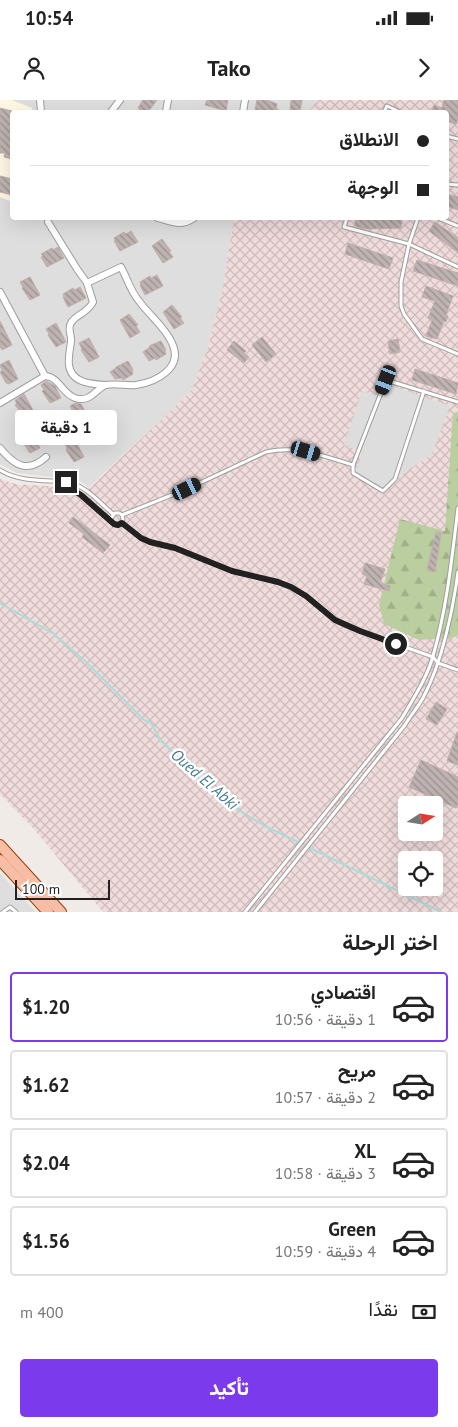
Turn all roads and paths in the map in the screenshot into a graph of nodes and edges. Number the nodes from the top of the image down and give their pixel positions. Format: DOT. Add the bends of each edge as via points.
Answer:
graph roads {
  1 [pos="385,110"];
  2 [pos="396,110"];
  3 [pos="50,220"];
  4 [pos="166,220"];
  5 [pos="191,220"];
  6 [pos="346,220"];
  7 [pos="417,220"];
  8 [pos="443,220"];
  9 [pos="458,226"];
  10 [pos="409,244"];
  11 [pos="458,267"];
  12 [pos="87,283"];
  13 [pos="0,292"];
  14 [pos="458,354"];
  15 [pos="45,376"];
  16 [pos="106,386"];
  17 [pos="424,391"];
  18 [pos="458,402"];
  19 [pos="0,403"];
  20 [pos="0,448"];
  21 [pos="46,457"];
  22 [pos="353,465"];
  23 [pos="0,470"];
  24 [pos="66,482"];
  25 [pos="458,508"];
  26 [pos="113,514"];
  27 [pos="122,515"];
  28 [pos="112,522"];
  29 [pos="122,523"];
  30 [pos="458,572"];
  31 [pos="433,657"];
  32 [pos="438,663"];
  33 [pos="458,670"];
  34 [pos="0,845"];
  35 [pos="0,860"];
  36 [pos="3,912"];
  37 [pos="16,912"];
  38 [pos="48,912"];
  39 [pos="61,912"];
  40 [pos="244,912"];
  41 [pos="255,912"];
  1 -- 2 [label="lane" via="388,106"];
  3 -- 12 [label="street"];
  4 -- 5 [label="street" via="186,223"];
  6 -- 10 [label="lane" via="344,227"];
  7 -- 10 [label="lane"];
  8 -- 9 [label="lane"];
  10 -- 11 [label="lane"];
  10 -- 14 [label="lane" via="401,282 404,314 422,339"];
  12 -- 16 [label="street" via="93,302 71,322 68,364 70,371 82,382"];
  12 -- 16 [label="street" via="121,268 138,300 166,333 175,350 173,365 157,379 135,385"];
  13 -- 15 [label="street"];
  15 -- 16 [label="street" via="52,378 75,398 91,397"];
  15 -- 19 [label="street"];
  17 -- 18 [label="lane"];
  17 -- 22 [label="lane" via="386,380"];
  17 -- 22 [label="lane" via="394,479 383,492 353,474"];
  20 -- 21 [label="street" via="8,458 24,466 36,464"];
  22 -- 27 [label="lane" via="306,451 278,449"];
  23 -- 24 [label="lane" via="19,478"];
  24 -- 26 [label="lane" via="86,490"];
  24 -- 28 [label="lane"];
  25 -- 31 [label="lane" via="449,584"];
  26 -- 27 [label="lane" via="119,512"];
  26 -- 28 [label="lane"];
  27 -- 29 [label="lane"];
  28 -- 29 [label="lane"];
  29 -- 31 [label="lane" via="150,542 175,548 232,571 291,587 346,626"];
  30 -- 32 [label="lane"];
  31 -- 32 [label="lane"];
  31 -- 40 [label="lane" via="402,718"];
  32 -- 33 [label="lane"];
  32 -- 41 [label="lane" via="424,697 405,725"];
  34 -- 39 [label="main road"];
  35 -- 38 [label="main road"];
  36 -- 37 [label="lane" via="10,907"];
}
